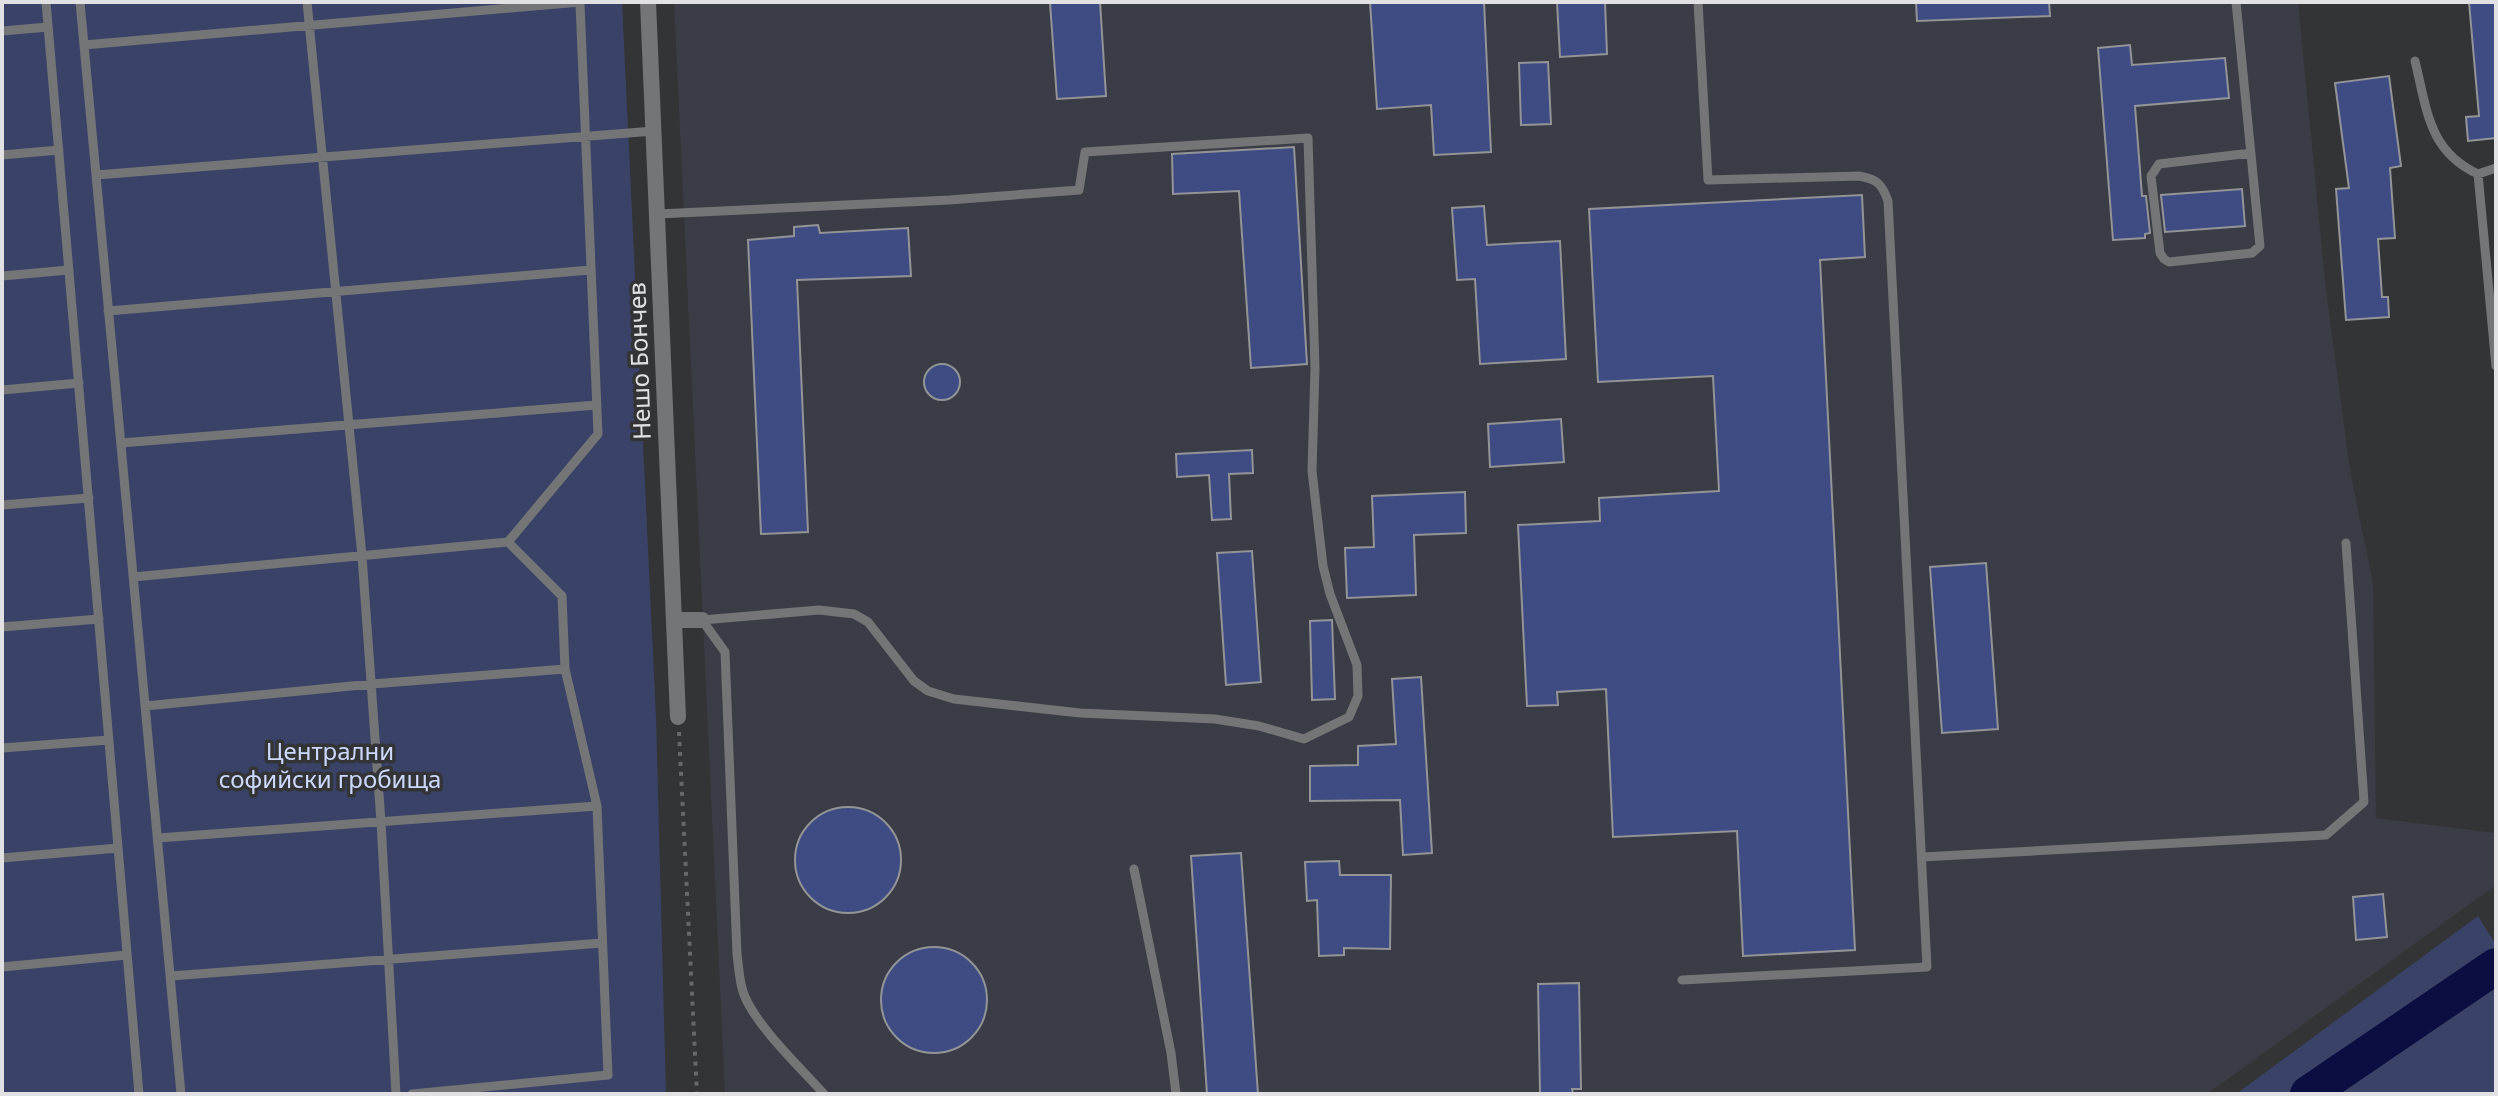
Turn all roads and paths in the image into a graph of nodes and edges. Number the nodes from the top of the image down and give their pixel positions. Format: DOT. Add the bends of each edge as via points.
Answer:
graph roads {
  1 [pos="46,2"];
  2 [pos="80,2"];
  3 [pos="307,2"];
  4 [pos="648,2"];
  5 [pos="1698,2"];
  6 [pos="2236,2"];
  7 [pos="580,3"];
  8 [pos="309,26"];
  9 [pos="48,27"];
  10 [pos="2,31"];
  11 [pos="84,45"];
  12 [pos="2415,61"];
  13 [pos="654,131"];
  14 [pos="587,136"];
  15 [pos="59,150"];
  16 [pos="2251,153"];
  17 [pos="2,155"];
  18 [pos="322,155"];
  19 [pos="2496,168"];
  20 [pos="2478,174"];
  21 [pos="96,175"];
  22 [pos="658,214"];
  23 [pos="69,270"];
  24 [pos="590,270"];
  25 [pos="2,276"];
  26 [pos="336,292"];
  27 [pos="108,311"];
  28 [pos="2496,366"];
  29 [pos="79,383"];
  30 [pos="2,390"];
  31 [pos="597,405"];
  32 [pos="349,425"];
  33 [pos="121,443"];
  34 [pos="89,498"];
  35 [pos="2,505"];
  36 [pos="508,542"];
  37 [pos="2346,543"];
  38 [pos="362,556"];
  39 [pos="133,577"];
  40 [pos="99,619"];
  41 [pos="674,620"];
  42 [pos="702,620"];
  43 [pos="2,627"];
  44 [pos="565,669"];
  45 [pos="372,684"];
  46 [pos="145,706"];
  47 [pos="678,717"];
  48 [pos="109,740"];
  49 [pos="2,748"];
  50 [pos="597,806"];
  51 [pos="381,822"];
  52 [pos="158,838"];
  53 [pos="118,848"];
  54 [pos="1922,857"];
  55 [pos="2,858"];
  56 [pos="1134,869"];
  57 [pos="602,943"];
  58 [pos="127,955"];
  59 [pos="389,959"];
  60 [pos="2,967"];
  61 [pos="171,976"];
  62 [pos="1682,980"];
  63 [pos="139,1094"];
  64 [pos="181,1094"];
  65 [pos="396,1094"];
  66 [pos="412,1094"];
  67 [pos="697,1094"];
  68 [pos="824,1094"];
  69 [pos="1176,1094"];
  1 -- 9 [label="lane"];
  2 -- 11 [label="lane"];
  3 -- 8 [label="lane"];
  4 -- 13 [label="street, Нешо Бончев"];
  5 -- 54 [label="lane" via="1708,180 1859,176 1875,179 1888,201"];
  6 -- 16 [label="lane"];
  7 -- 8 [label="lane"];
  7 -- 14 [label="lane"];
  8 -- 11 [label="lane"];
  8 -- 18 [label="lane"];
  9 -- 10 [label="lane"];
  9 -- 15 [label="lane"];
  11 -- 21 [label="lane"];
  12 -- 20 [label="lane" via="2431,124 2445,152"];
  13 -- 14 [label="lane"];
  13 -- 22 [label="street, Нешо Бончев"];
  14 -- 18 [label="lane"];
  14 -- 24 [label="lane"];
  15 -- 17 [label="lane"];
  15 -- 23 [label="lane"];
  16 -- 16 [label="lane" via="2159,164 2154,169 2164,259 2257,251"];
  18 -- 21 [label="lane"];
  18 -- 26 [label="lane"];
  19 -- 20 [label="lane"];
  20 -- 28 [label="lane"];
  21 -- 27 [label="lane"];
  22 -- 41 [label="street, Нешо Бончев"];
  22 -- 42 [label="lane" via="1079,190 1085,152 1308,138 1315,368 1312,471 1323,566 1357,665 1358,696 1349,717 1304,739 1215,719 1112,716 954,699 914,681 868,622 854,614 819,610"];
  23 -- 25 [label="lane"];
  23 -- 29 [label="lane"];
  24 -- 26 [label="lane"];
  24 -- 31 [label="lane"];
  26 -- 27 [label="lane"];
  26 -- 32 [label="lane"];
  27 -- 33 [label="lane"];
  29 -- 30 [label="lane"];
  29 -- 34 [label="lane"];
  31 -- 32 [label="lane"];
  31 -- 36 [label="lane" via="598,434"];
  32 -- 33 [label="lane"];
  32 -- 38 [label="lane"];
  33 -- 39 [label="lane"];
  34 -- 35 [label="lane"];
  34 -- 40 [label="lane"];
  36 -- 38 [label="lane"];
  36 -- 44 [label="lane" via="562,596"];
  37 -- 54 [label="lane" via="2364,802 2326,835"];
  38 -- 39 [label="lane"];
  38 -- 45 [label="lane"];
  39 -- 46 [label="lane"];
  40 -- 43 [label="lane"];
  40 -- 48 [label="lane"];
  41 -- 42 [label="street"];
  41 -- 47 [label="street, Нешо Бончев"];
  42 -- 68 [label="lane" via="725,652 741,984 757,1017"];
  44 -- 45 [label="lane"];
  44 -- 50 [label="lane"];
  45 -- 46 [label="lane"];
  45 -- 51 [label="lane"];
  46 -- 52 [label="lane"];
  47 -- 67 [label="path"];
  48 -- 49 [label="lane"];
  48 -- 53 [label="lane"];
  50 -- 51 [label="lane"];
  50 -- 57 [label="lane"];
  51 -- 52 [label="lane"];
  51 -- 59 [label="lane"];
  52 -- 61 [label="lane"];
  53 -- 55 [label="lane"];
  53 -- 58 [label="lane"];
  54 -- 62 [label="lane" via="1927,967"];
  56 -- 69 [label="lane"];
  57 -- 59 [label="lane"];
  57 -- 66 [label="lane" via="608,1075"];
  58 -- 60 [label="lane"];
  58 -- 63 [label="lane"];
  59 -- 61 [label="lane"];
  59 -- 65 [label="lane"];
  61 -- 64 [label="lane"];
}
